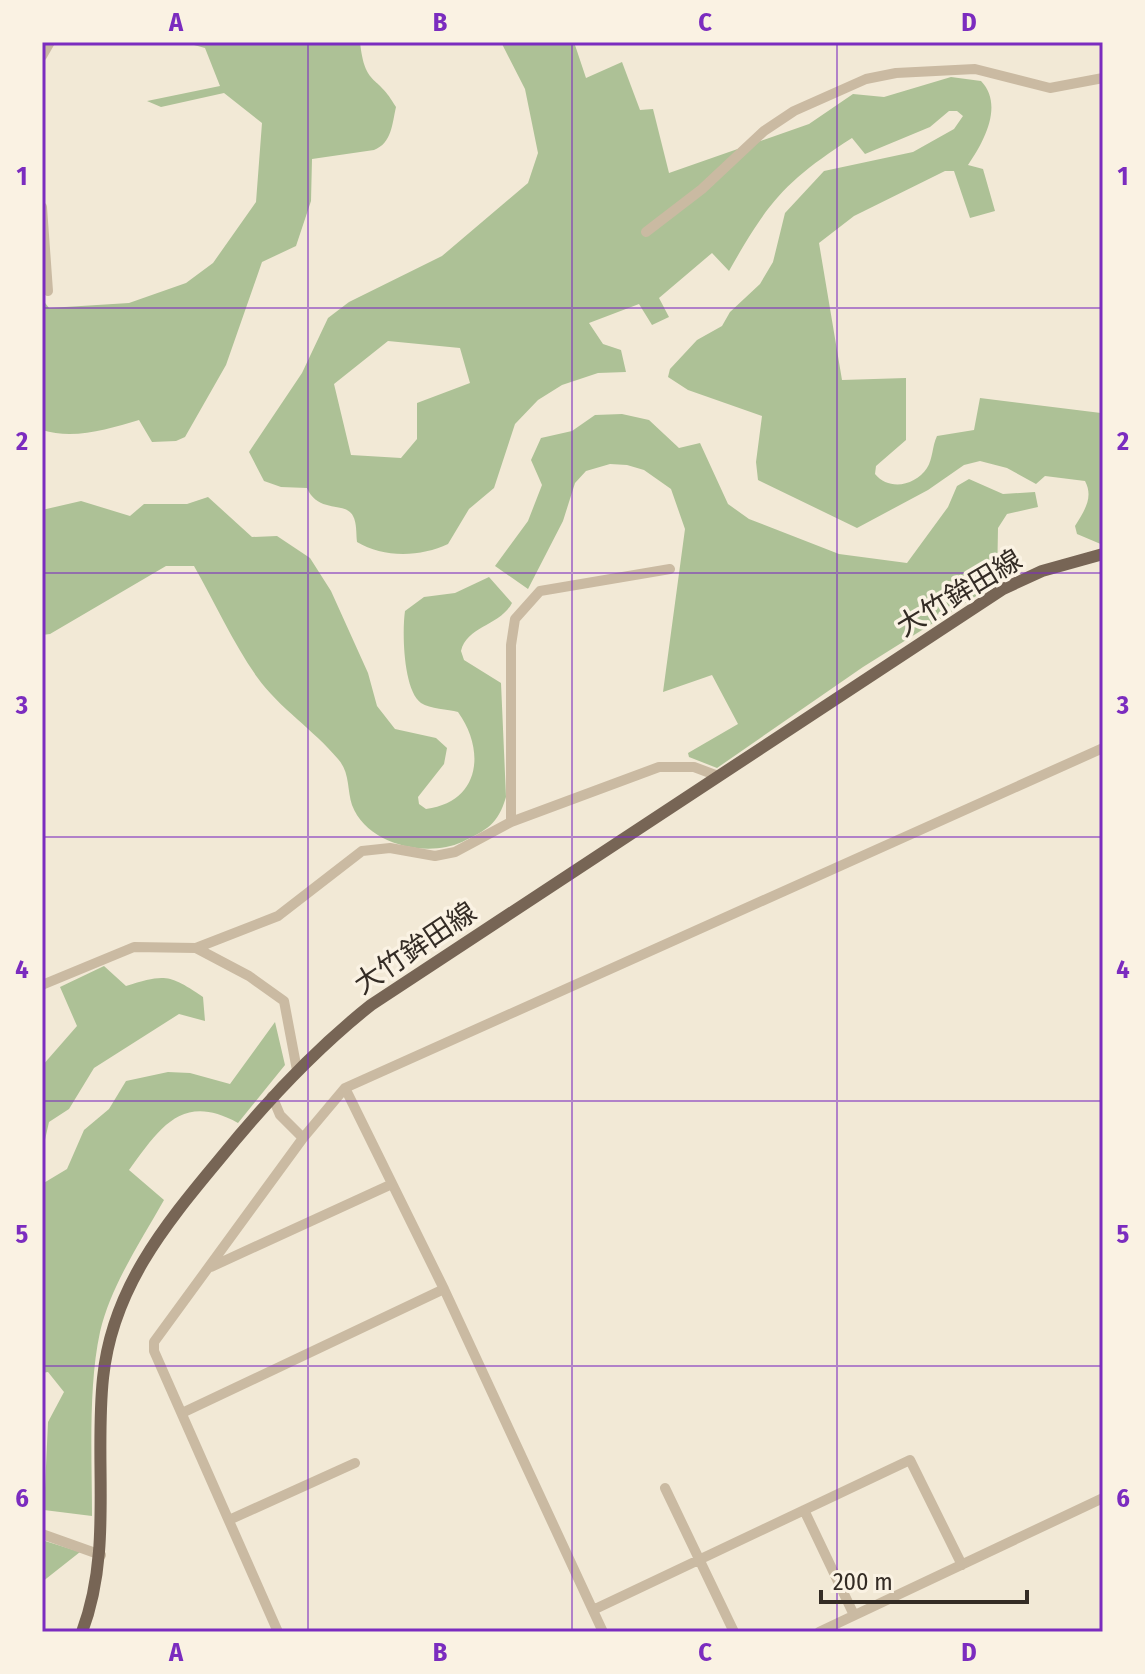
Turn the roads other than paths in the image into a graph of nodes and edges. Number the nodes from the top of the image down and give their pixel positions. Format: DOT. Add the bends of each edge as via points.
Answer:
graph roads {
  1 [pos="50,42"];
  2 [pos="42,56"];
  3 [pos="1103,78"];
  4 [pos="42,207"];
  5 [pos="646,232"];
  6 [pos="48,291"];
  7 [pos="1103,554"];
  8 [pos="670,569"];
  9 [pos="1103,748"];
  10 [pos="718,776"];
  11 [pos="990,793"];
  12 [pos="1002,794"];
  13 [pos="511,822"];
  14 [pos="196,948"];
  15 [pos="42,985"];
  16 [pos="297,1070"];
  17 [pos="345,1088"];
  18 [pos="272,1096"];
  19 [pos="303,1138"];
  20 [pos="392,1184"];
  21 [pos="210,1267"];
  22 [pos="444,1289"];
  23 [pos="182,1413"];
  24 [pos="355,1463"];
  25 [pos="665,1488"];
  26 [pos="1103,1498"];
  27 [pos="804,1510"];
  28 [pos="229,1520"];
  29 [pos="42,1534"];
  30 [pos="101,1555"];
  31 [pos="697,1560"];
  32 [pos="962,1565"];
  33 [pos="593,1610"];
  34 [pos="854,1615"];
  35 [pos="82,1632"];
  36 [pos="278,1632"];
  37 [pos="603,1632"];
  38 [pos="734,1632"];
  39 [pos="819,1632"];
  1 -- 2 [label="street"];
  3 -- 5 [label="street" via="1050,88 975,69 866,79 794,111 764,131"];
  4 -- 6 [label="street"];
  7 -- 10 [label="main road, 大竹鉾田線" via="1042,571 1003,589"];
  8 -- 13 [label="street" via="540,591 515,619"];
  9 -- 12 [label="street"];
  10 -- 13 [label="street" via="694,767 659,767"];
  10 -- 16 [label="main road, 大竹鉾田線" via="371,1005"];
  11 -- 12 [label="street"];
  12 -- 17 [label="street"];
  13 -- 14 [label="street" via="448,854 362,851 278,916"];
  14 -- 15 [label="street" via="134,947"];
  14 -- 16 [label="street" via="284,1001"];
  16 -- 18 [label="main road, 大竹鉾田線"];
  17 -- 19 [label="street"];
  17 -- 20 [label="street"];
  18 -- 19 [label="street" via="280,1115"];
  18 -- 30 [label="main road, 大竹鉾田線" via="154,1240 120,1306 103,1380"];
  19 -- 21 [label="street"];
  20 -- 21 [label="street"];
  20 -- 22 [label="street"];
  21 -- 23 [label="street" via="154,1342"];
  22 -- 23 [label="street"];
  22 -- 33 [label="street"];
  23 -- 28 [label="street"];
  24 -- 28 [label="street"];
  25 -- 31 [label="street"];
  26 -- 32 [label="street"];
  27 -- 31 [label="street"];
  27 -- 32 [label="street" via="910,1460"];
  27 -- 34 [label="street"];
  28 -- 36 [label="street"];
  29 -- 30 [label="street"];
  30 -- 35 [label="main road, 大竹鉾田線"];
  31 -- 33 [label="street"];
  31 -- 38 [label="street"];
  32 -- 34 [label="street"];
  33 -- 37 [label="street"];
  34 -- 39 [label="street"];
}
